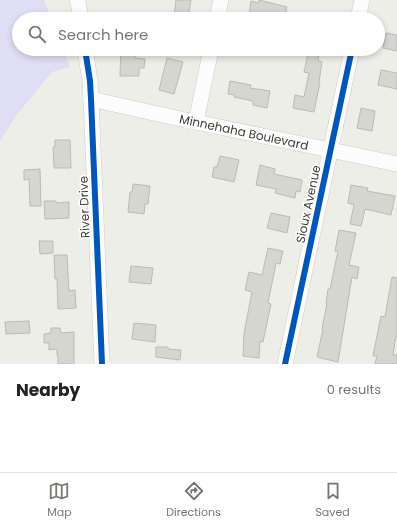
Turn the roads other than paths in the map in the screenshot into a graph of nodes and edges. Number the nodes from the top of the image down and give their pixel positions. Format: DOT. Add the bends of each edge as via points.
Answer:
graph roads {
  1 [pos="221,0"];
  2 [pos="362,0"];
  3 [pos="218,12"];
  4 [pos="359,12"];
  5 [pos="86,56"];
  6 [pos="210,56"];
  7 [pos="350,56"];
  8 [pos="91,99"];
  9 [pos="196,122"];
  10 [pos="330,150"];
  11 [pos="397,164"];
  12 [pos="102,364"];
  13 [pos="285,364"];
  1 -- 3 [label="street"];
  2 -- 4 [label="street"];
  5 -- 8 [label="street, River Drive"];
  6 -- 9 [label="street"];
  7 -- 10 [label="street, Sioux Avenue"];
  8 -- 9 [label="street, Minnehaha Boulevard"];
  8 -- 12 [label="street, River Drive"];
  9 -- 10 [label="street, Minnehaha Boulevard"];
  10 -- 11 [label="street, Minnehaha Boulevard"];
  10 -- 13 [label="street, Sioux Avenue"];
}
